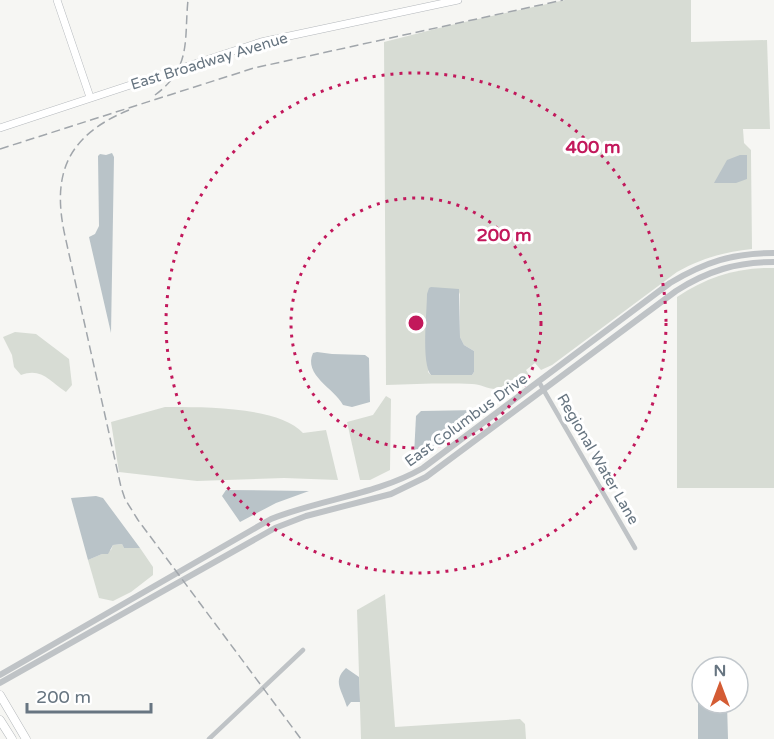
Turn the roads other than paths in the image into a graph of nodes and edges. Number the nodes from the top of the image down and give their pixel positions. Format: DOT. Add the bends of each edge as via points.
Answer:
graph roads {
  1 [pos="57,0"];
  2 [pos="458,0"];
  3 [pos="90,98"];
  4 [pos="0,128"];
  5 [pos="774,253"];
  6 [pos="774,262"];
  7 [pos="540,382"];
  8 [pos="544,390"];
  9 [pos="354,494"];
  10 [pos="357,503"];
  11 [pos="635,548"];
  12 [pos="95,619"];
  13 [pos="99,627"];
  14 [pos="303,650"];
  15 [pos="0,675"];
  16 [pos="0,682"];
  17 [pos="0,695"];
  18 [pos="0,720"];
  19 [pos="12,739"];
  20 [pos="26,739"];
  21 [pos="208,739"];
  1 -- 3 [label="main road"];
  2 -- 3 [label="main road, East Broadway Avenue" via="261,42"];
  3 -- 4 [label="main road, East Broadway Avenue"];
  5 -- 7 [label="street, East Columbus Drive" via="734,256 694,269"];
  6 -- 8 [label="street, East Columbus Drive" via="728,266 697,278"];
  7 -- 8 [label="street, Regional Water Lane"];
  7 -- 9 [label="street, East Columbus Drive" via="423,468 389,485"];
  8 -- 10 [label="street, East Columbus Drive" via="426,477 391,494"];
  8 -- 11 [label="street, Regional Water Lane"];
  9 -- 10 [label="street"];
  9 -- 12 [label="street, East Columbus Drive" via="271,519"];
  10 -- 13 [label="street, East Columbus Drive" via="275,528"];
  12 -- 13 [label="street"];
  12 -- 15 [label="street, East Columbus Drive"];
  13 -- 16 [label="street, East Columbus Drive"];
  14 -- 21 [label="street"];
  17 -- 20 [label="main road"];
  18 -- 19 [label="main road"];
}
